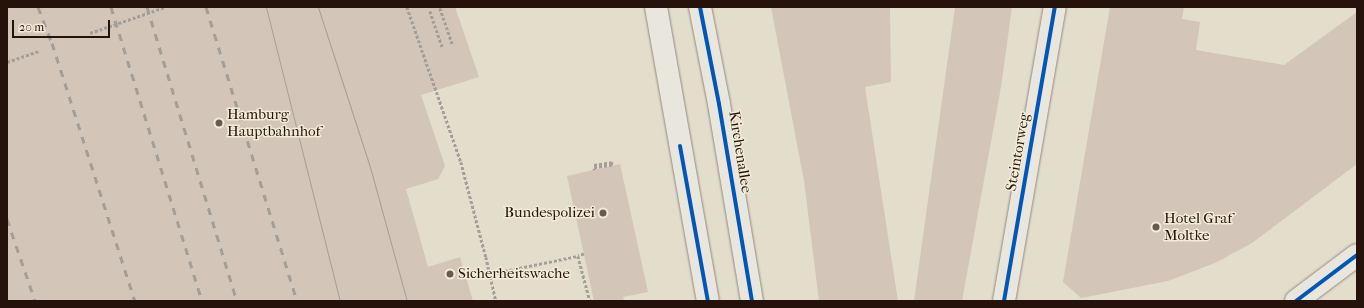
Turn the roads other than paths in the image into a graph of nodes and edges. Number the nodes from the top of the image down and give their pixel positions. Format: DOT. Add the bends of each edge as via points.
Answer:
graph roads {
  1 [pos="656,7"];
  2 [pos="700,7"];
  3 [pos="1055,7"];
  4 [pos="1357,255"];
  5 [pos="708,301"];
  6 [pos="752,301"];
  7 [pos="1004,301"];
  8 [pos="1296,301"];
  1 -- 5 [label="street"];
  2 -- 6 [label="street, Kirchenallee"];
  3 -- 7 [label="street, Steintorweg"];
  4 -- 8 [label="street"];
}
